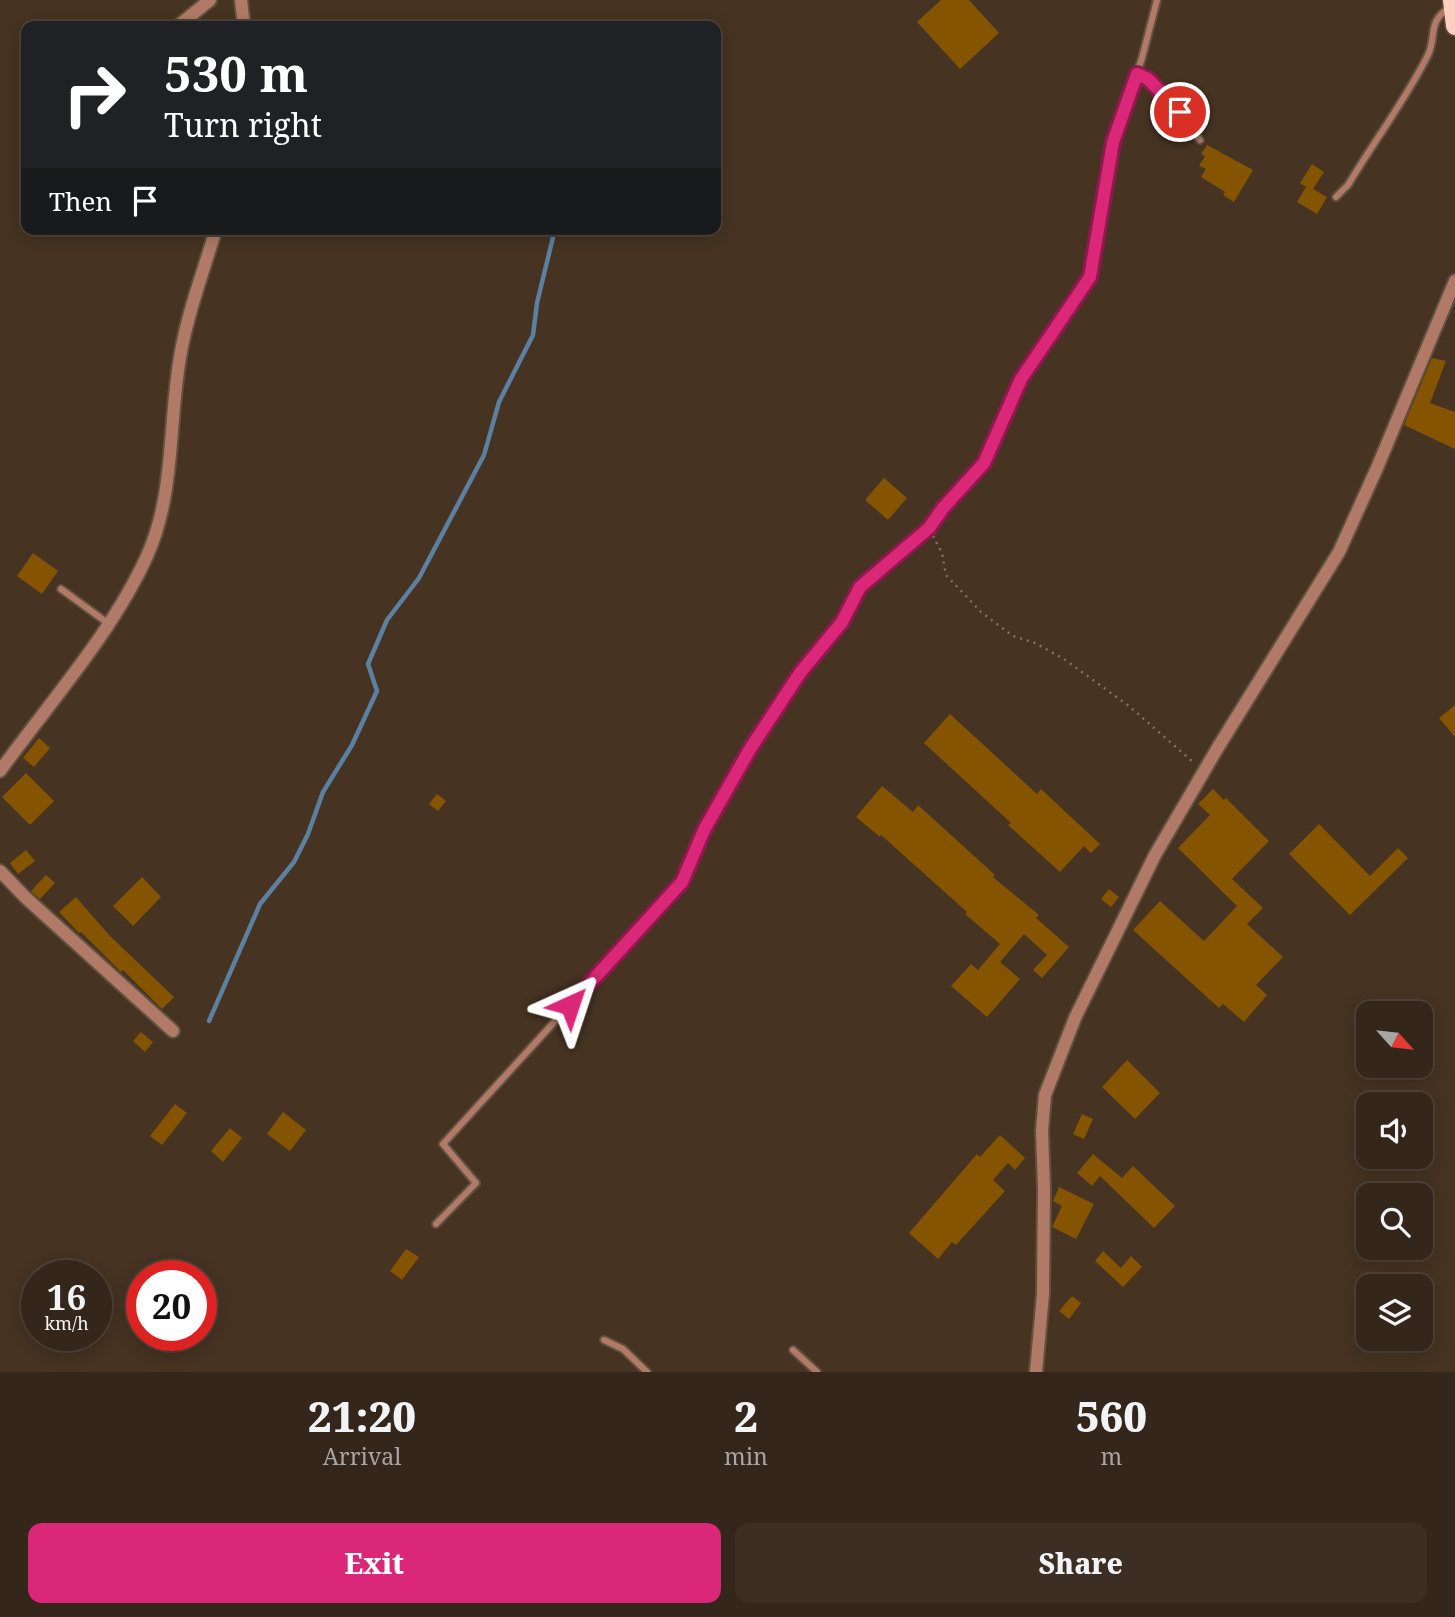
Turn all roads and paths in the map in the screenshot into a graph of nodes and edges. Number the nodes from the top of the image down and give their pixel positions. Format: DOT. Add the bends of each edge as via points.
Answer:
graph roads {
  1 [pos="210,0"];
  2 [pos="241,0"];
  3 [pos="1157,0"];
  4 [pos="1450,2"];
  5 [pos="184,21"];
  6 [pos="243,21"];
  7 [pos="1455,26"];
  8 [pos="1137,74"];
  9 [pos="1200,141"];
  10 [pos="1336,197"];
  11 [pos="214,235"];
  12 [pos="1455,281"];
  13 [pos="929,528"];
  14 [pos="61,589"];
  15 [pos="108,624"];
  16 [pos="0,771"];
  17 [pos="1204,771"];
  18 [pos="0,871"];
  19 [pos="173,1031"];
  20 [pos="436,1224"];
  21 [pos="604,1340"];
  22 [pos="793,1350"];
  23 [pos="647,1372"];
  24 [pos="817,1372"];
  25 [pos="1036,1372"];
  1 -- 5 [label="street"];
  2 -- 6 [label="street"];
  3 -- 8 [label="lane"];
  4 -- 7 [label="main road"];
  4 -- 10 [label="lane" via="1439,14 1431,49 1413,87"];
  8 -- 9 [label="lane" via="1161,91"];
  8 -- 13 [label="lane" via="1113,142 1090,277 1021,379 984,463"];
  11 -- 15 [label="street" via="181,350 163,507 148,555"];
  12 -- 17 [label="street" via="1339,552"];
  13 -- 17 [label="path" via="942,553 946,575 981,612 1013,636 1064,659 1129,706"];
  13 -- 20 [label="lane" via="860,587 842,622 800,673 750,749 704,830 682,882 443,1144 475,1183"];
  14 -- 15 [label="lane"];
  15 -- 16 [label="street"];
  17 -- 25 [label="street" via="1155,855 1075,1018 1045,1095 1043,1294"];
  18 -- 19 [label="street"];
  21 -- 23 [label="lane" via="623,1349"];
  22 -- 24 [label="lane"];
}
